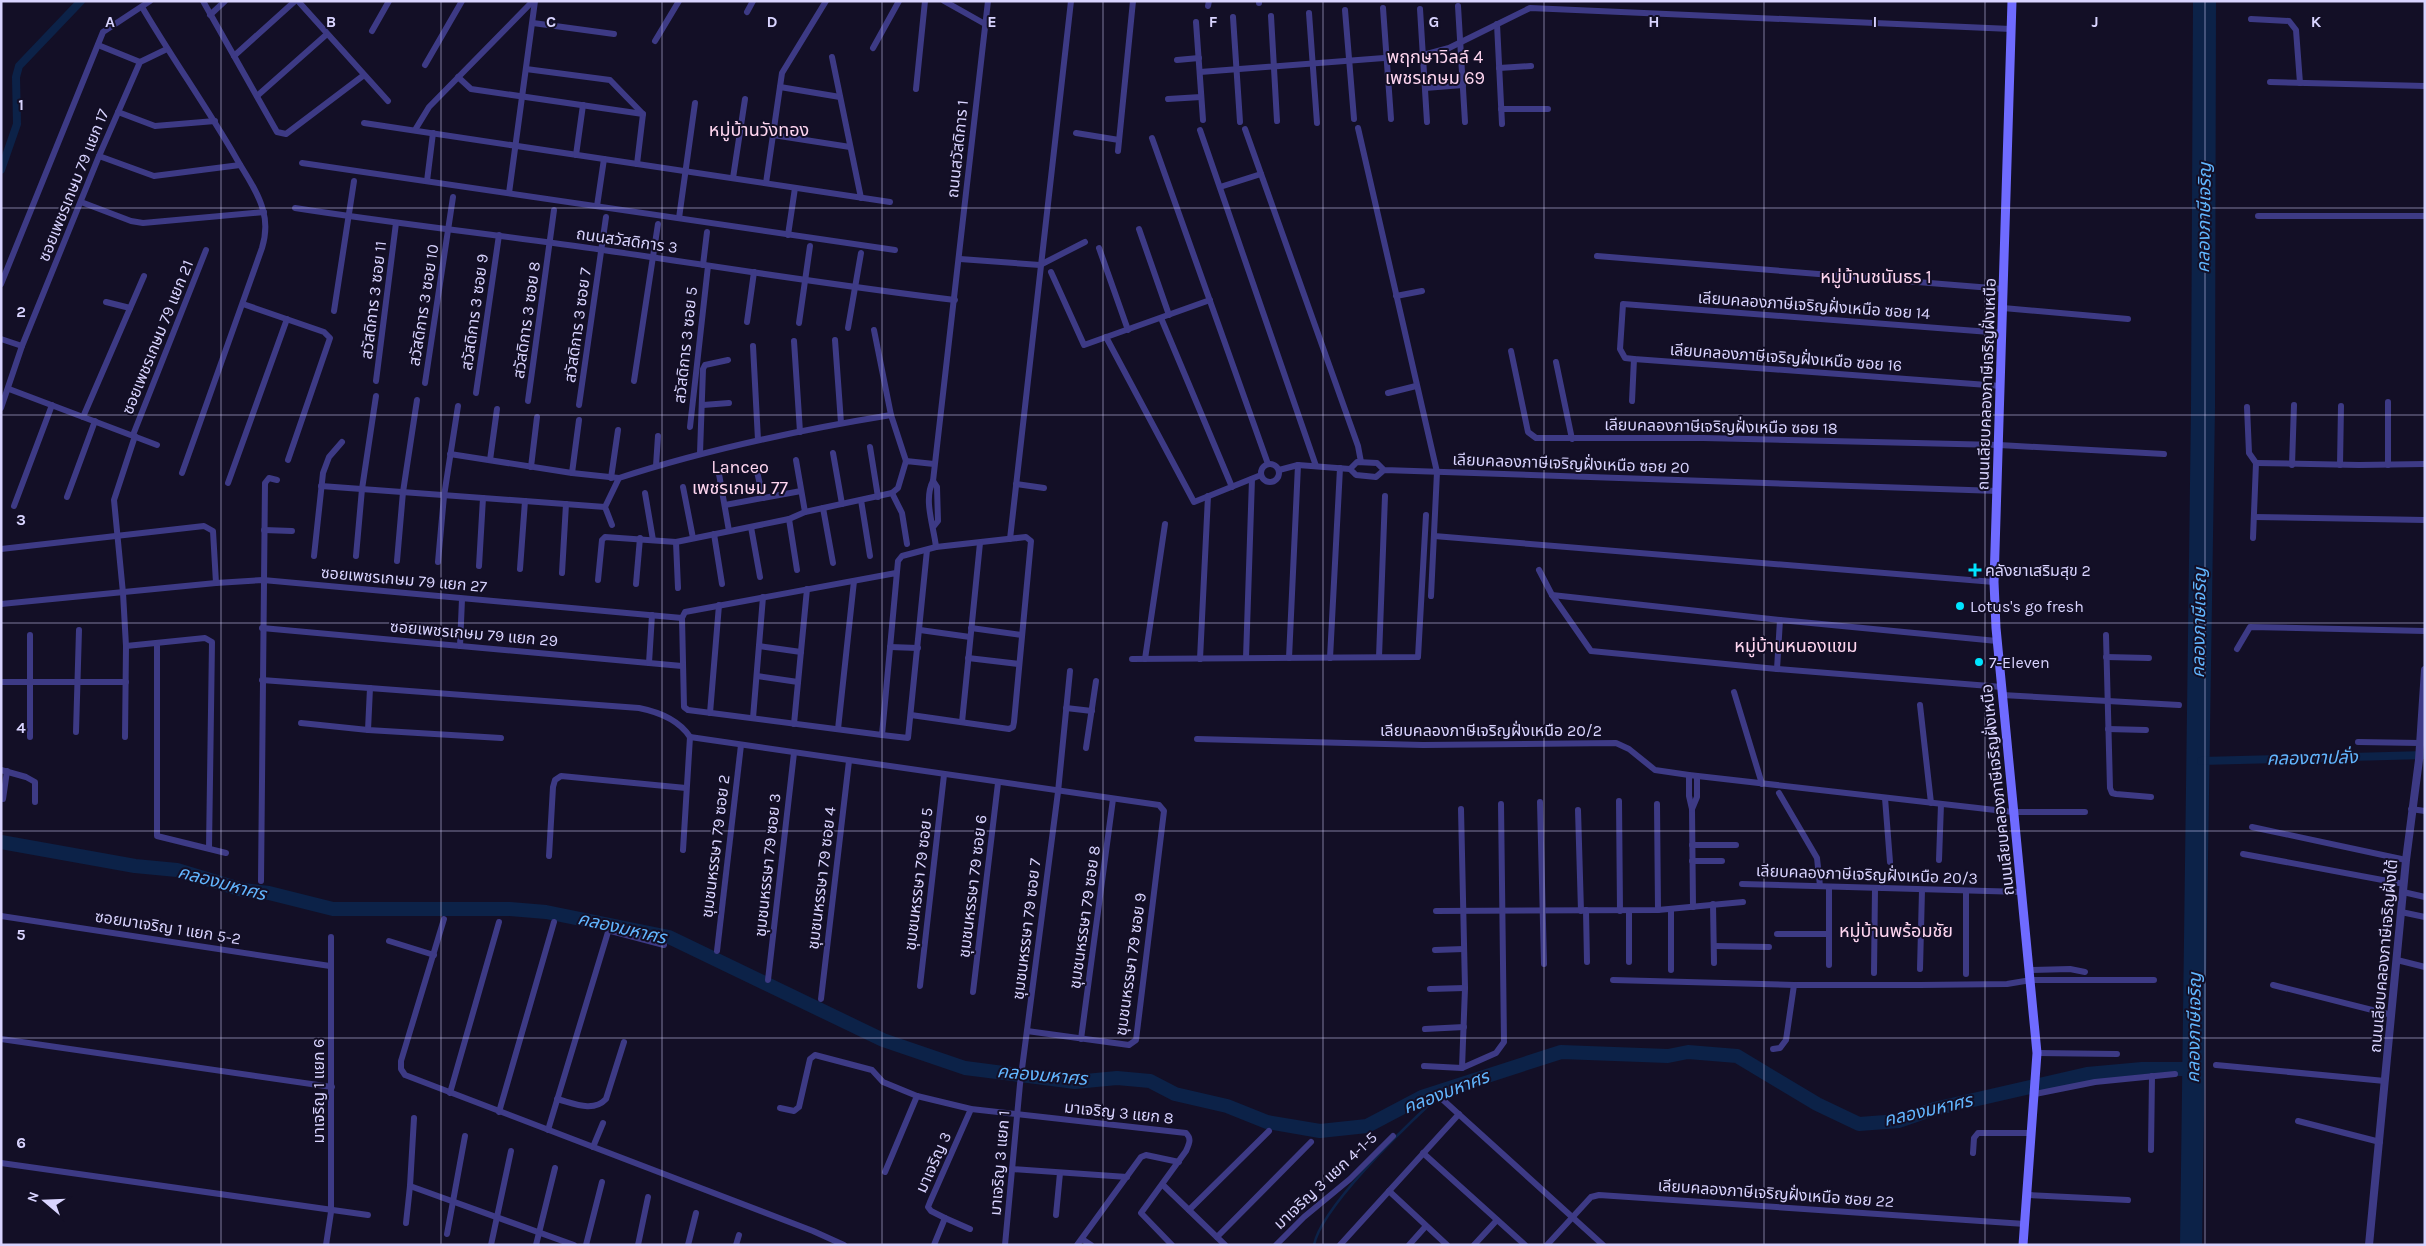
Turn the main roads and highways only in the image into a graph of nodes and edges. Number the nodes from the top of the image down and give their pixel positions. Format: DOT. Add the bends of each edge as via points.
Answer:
graph roads {
  1 [pos="2012,1"];
  2 [pos="2023,1245"];
  1 -- 2 [label="main road, ถนนเลียบคลองภาษีเจริญฝั่งเหนือ" via="1994,582 2038,1068"];
}
